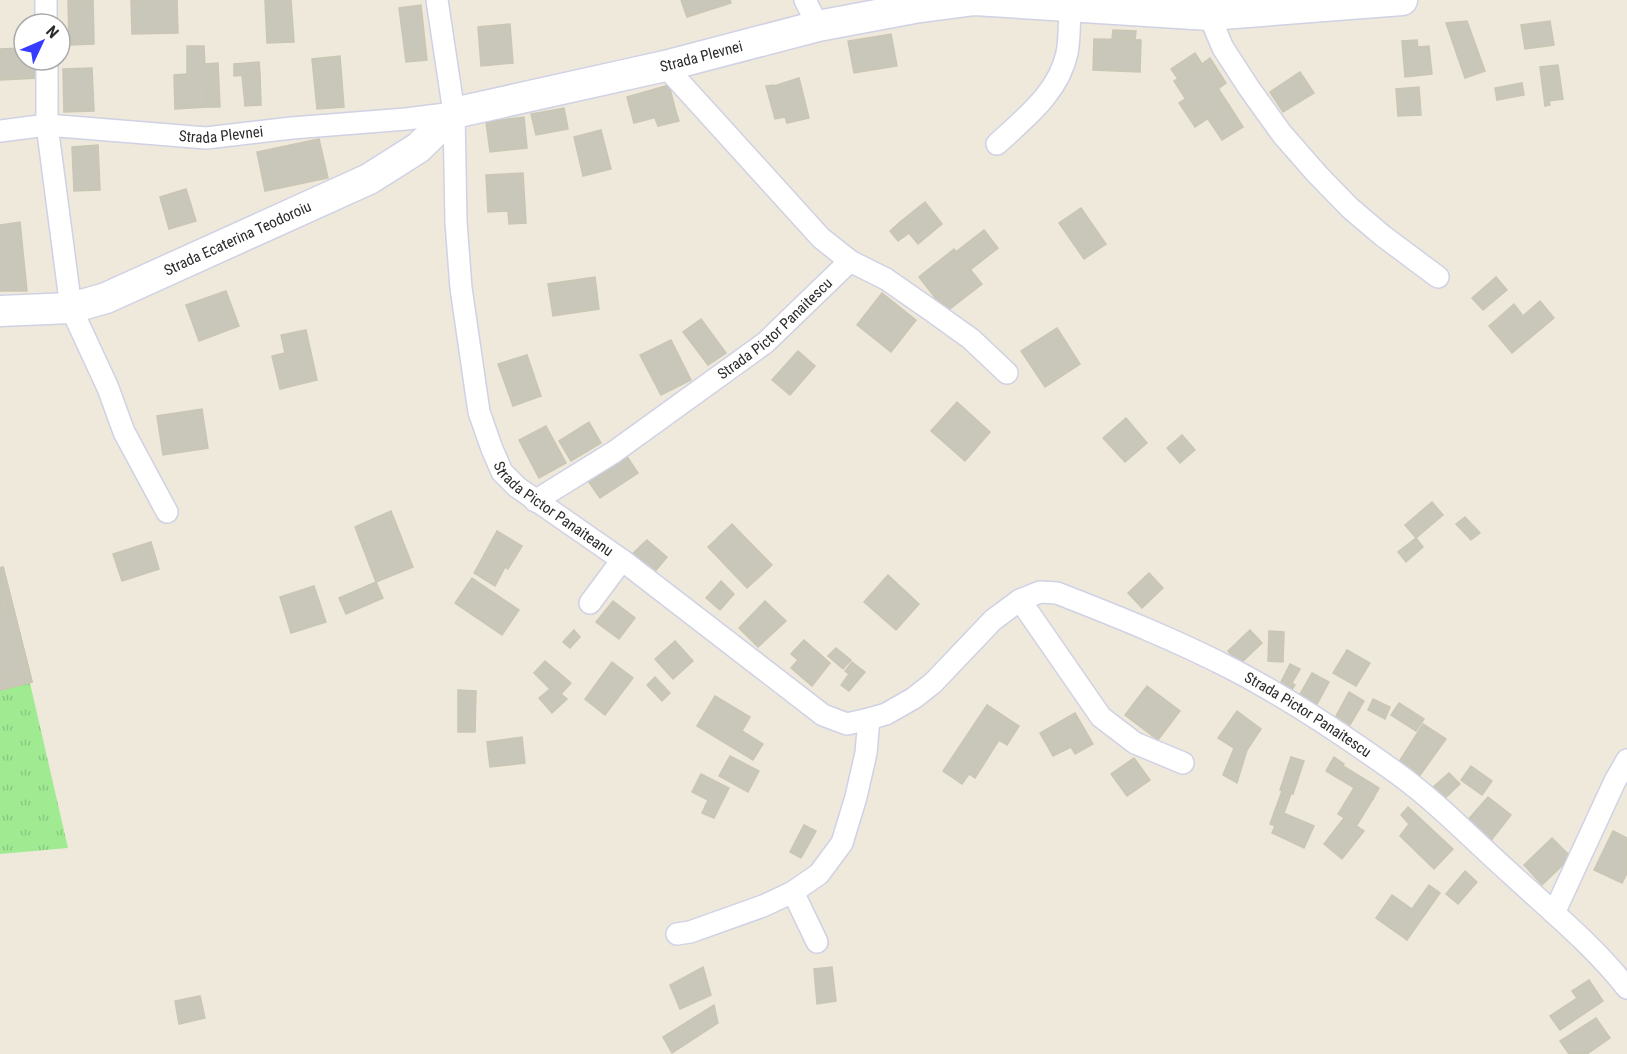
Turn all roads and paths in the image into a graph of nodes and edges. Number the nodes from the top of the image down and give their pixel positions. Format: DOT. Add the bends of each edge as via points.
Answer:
graph roads {
  1 [pos="437,0"];
  2 [pos="1402,0"];
  3 [pos="1070,6"];
  4 [pos="1193,10"];
  5 [pos="811,13"];
  6 [pos="665,66"];
  7 [pos="47,72"];
  8 [pos="454,113"];
  9 [pos="47,125"];
  10 [pos="0,131"];
  11 [pos="997,144"];
  12 [pos="850,261"];
  13 [pos="1438,277"];
  14 [pos="71,308"];
  15 [pos="0,311"];
  16 [pos="1007,373"];
  17 [pos="535,501"];
  18 [pos="166,512"];
  19 [pos="622,560"];
  20 [pos="1020,600"];
  21 [pos="590,603"];
  22 [pos="869,719"];
  23 [pos="1627,760"];
  24 [pos="1184,763"];
  25 [pos="793,892"];
  26 [pos="1554,913"];
  27 [pos="677,934"];
  28 [pos="817,942"];
  29 [pos="1627,988"];
  1 -- 8 [label="street"];
  2 -- 4 [label="street, Strada Plevnei"];
  3 -- 4 [label="street, Strada Plevnei"];
  3 -- 5 [label="street, Strada Plevnei" via="975,0 914,8"];
  3 -- 11 [label="street" via="1066,53 1059,76 1043,99"];
  4 -- 13 [label="street" via="1303,158 1350,208"];
  5 -- 6 [label="street, Strada Plevnei"];
  6 -- 8 [label="street, Strada Plevnei"];
  6 -- 12 [label="street" via="821,238"];
  7 -- 9 [label="street"];
  8 -- 9 [label="street, Strada Plevnei" via="206,138"];
  8 -- 14 [label="street, Strada Ecaterina Teodoroiu" via="418,148 369,179 106,298"];
  8 -- 17 [label="street, Strada Pictor Panaiteanu" via="461,288 479,412 502,472"];
  9 -- 10 [label="street, Strada Plevnei"];
  9 -- 14 [label="street"];
  12 -- 16 [label="street" via="923,304 971,339"];
  12 -- 17 [label="street, Strada Pictor Panaitescu" via="765,343 614,452"];
  14 -- 15 [label="street, Strada Ecaterina Teodoroiu"];
  14 -- 18 [label="street" via="124,432"];
  17 -- 19 [label="street, Strada Pictor Panaiteanu"];
  19 -- 21 [label="street"];
  19 -- 22 [label="street, Strada Pictor Panaitescu" via="823,716 847,724"];
  20 -- 22 [label="street, Strada Pictor Panaitescu" via="993,620 914,698"];
  20 -- 24 [label="street" via="1101,717 1135,743"];
  20 -- 26 [label="street, Strada Pictor Panaitescu" via="1040,592 1057,593 1169,639 1292,702 1399,774"];
  22 -- 25 [label="street" via="866,753 842,843 819,874"];
  23 -- 26 [label="street"];
  25 -- 27 [label="street"];
  25 -- 28 [label="street"];
  26 -- 29 [label="street, Strada Pictor Panaitescu"];
}
